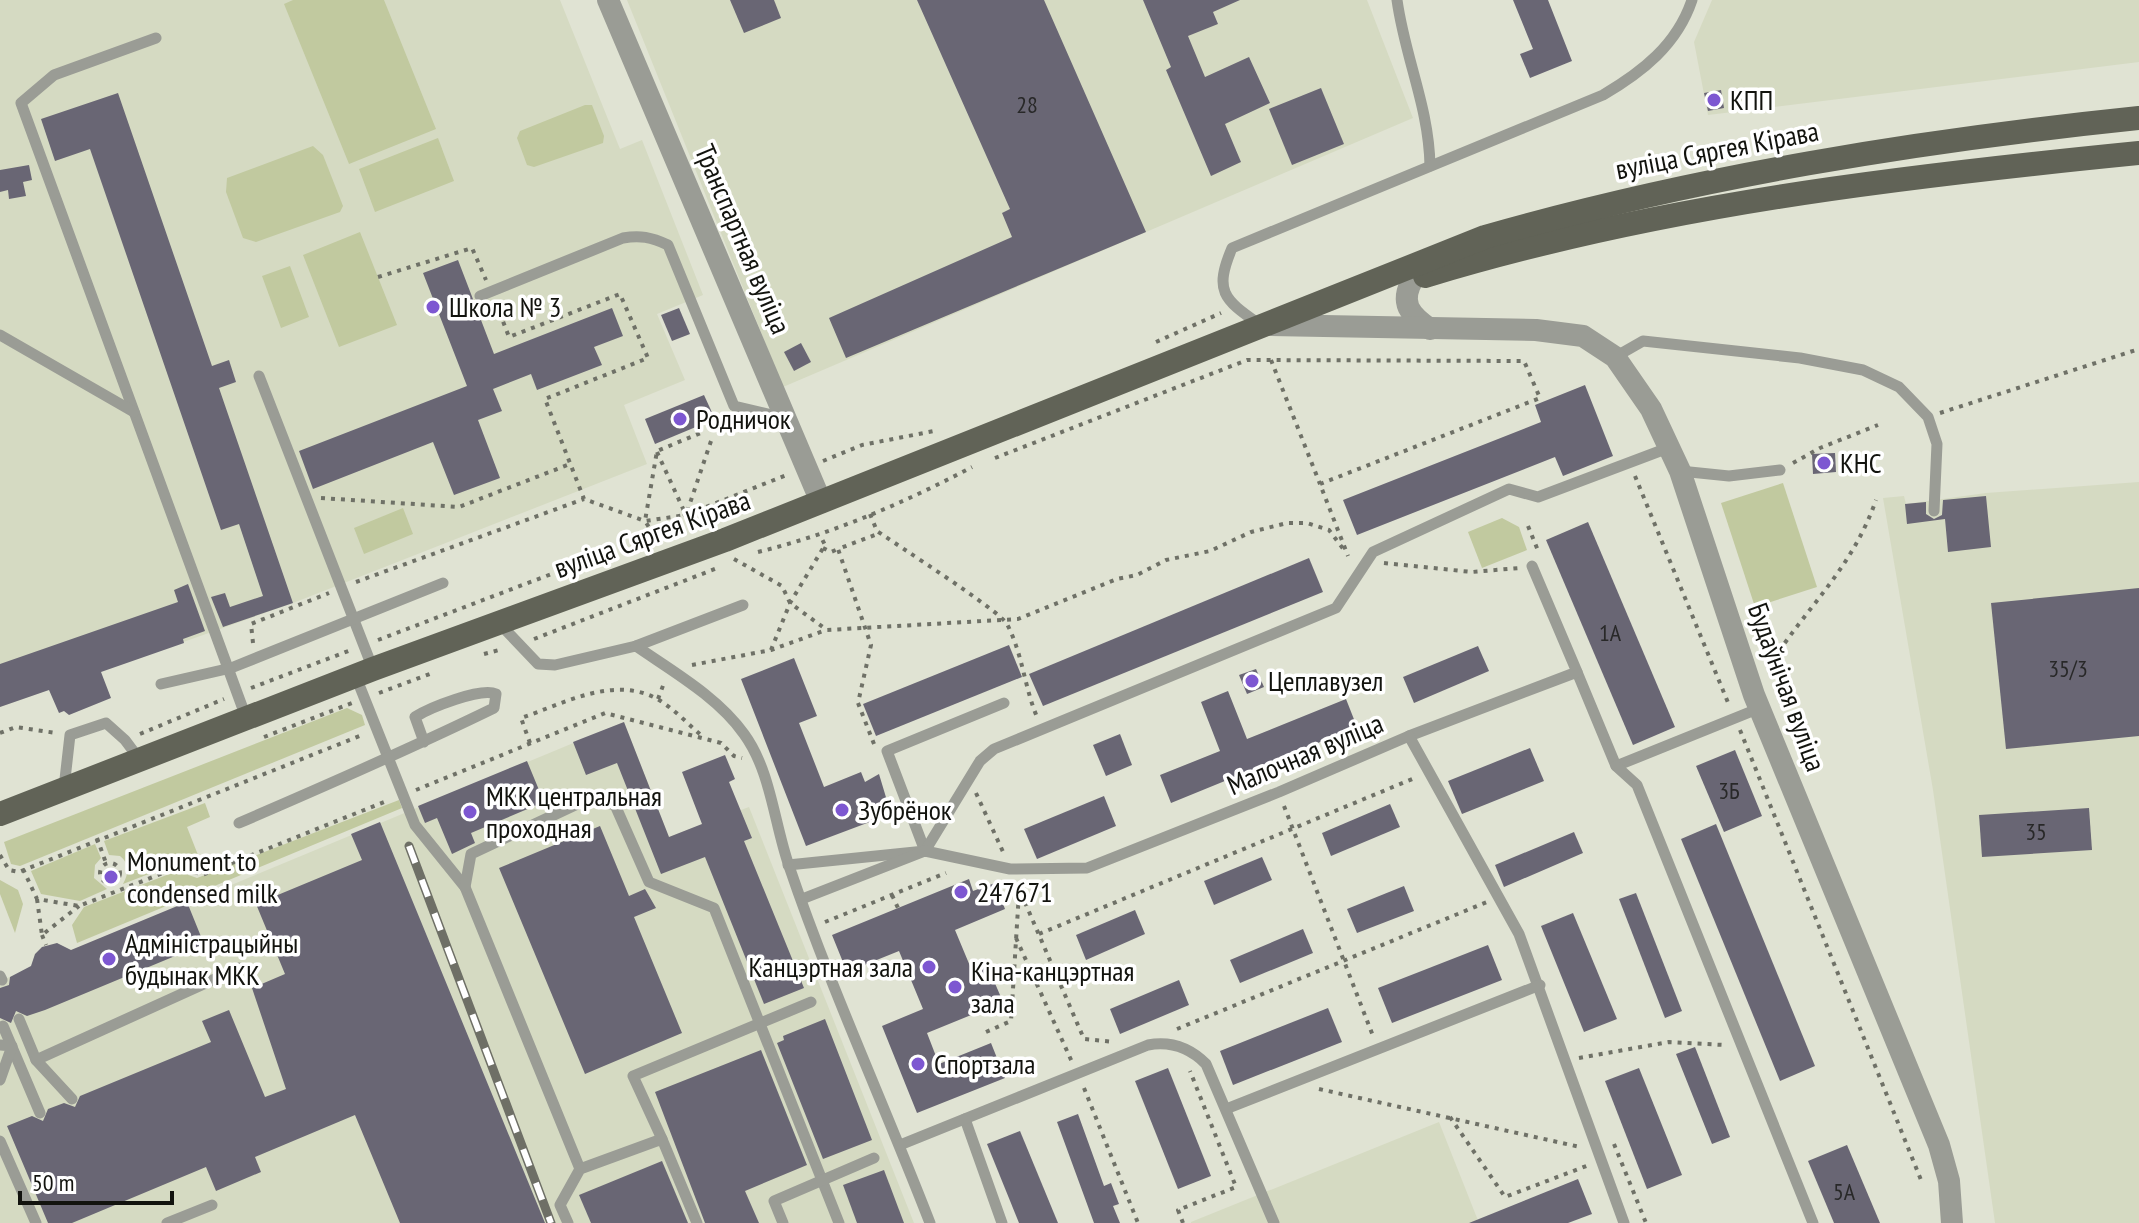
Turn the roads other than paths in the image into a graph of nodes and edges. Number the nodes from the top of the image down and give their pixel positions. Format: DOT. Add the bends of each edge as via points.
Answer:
graph roads {
  1 [pos="608,0"];
  2 [pos="1397,0"];
  3 [pos="1692,0"];
  4 [pos="156,38"];
  5 [pos="2139,118"];
  6 [pos="2139,153"];
  7 [pos="1430,166"];
  8 [pos="1413,279"];
  9 [pos="486,294"];
  10 [pos="1321,302"];
  11 [pos="1260,325"];
  12 [pos="1335,326"];
  13 [pos="1430,329"];
  14 [pos="0,335"];
  15 [pos="1615,357"];
  16 [pos="259,376"];
  17 [pos="134,413"];
  18 [pos="785,418"];
  19 [pos="1668,448"];
  20 [pos="1780,470"];
  21 [pos="1680,471"];
  22 [pos="821,502"];
  23 [pos="1934,511"];
  24 [pos="1532,566"];
  25 [pos="443,583"];
  26 [pos="743,605"];
  27 [pos="352,617"];
  28 [pos="499,622"];
  29 [pos="636,646"];
  30 [pos="231,668"];
  31 [pos="1577,672"];
  32 [pos="365,681"];
  33 [pos="161,684"];
  34 [pos="1757,702"];
  35 [pos="1004,703"];
  36 [pos="248,732"];
  37 [pos="1409,736"];
  38 [pos="424,742"];
  39 [pos="390,759"];
  40 [pos="140,760"];
  41 [pos="1616,766"];
  42 [pos="64,788"];
  43 [pos="0,814"];
  44 [pos="239,823"];
  45 [pos="925,851"];
  46 [pos="788,865"];
  47 [pos="465,887"];
  48 [pos="802,899"];
  49 [pos="239,968"];
  50 [pos="1540,985"];
  51 [pos="811,1002"];
  52 [pos="19,1019"];
  53 [pos="761,1022"];
  54 [pos="3,1026"];
  55 [pos="6,1045"];
  56 [pos="36,1060"];
  57 [pos="0,1080"];
  58 [pos="72,1099"];
  59 [pos="1226,1109"];
  60 [pos="40,1113"];
  61 [pos="965,1119"];
  62 [pos="662,1139"];
  63 [pos="0,1141"];
  64 [pos="900,1145"];
  65 [pos="874,1158"];
  66 [pos="580,1169"];
  67 [pos="822,1181"];
  68 [pos="212,1205"];
  69 [pos="36,1223"];
  70 [pos="167,1223"];
  71 [pos="568,1223"];
  72 [pos="697,1223"];
  73 [pos="783,1223"];
  74 [pos="839,1223"];
  75 [pos="930,1223"];
  76 [pos="1002,1223"];
  77 [pos="1274,1223"];
  78 [pos="1624,1223"];
  79 [pos="1813,1223"];
  80 [pos="1952,1223"];
  1 -- 18 [label="street, Транспартная вуліца"];
  2 -- 7 [label="lane" via="1402,39 1427,116"];
  3 -- 7 [label="lane" via="1677,31 1645,70 1603,95"];
  4 -- 17 [label="lane" via="54,75 21,103"];
  5 -- 10 [label="main road, вуліца Сяргея Кірава" via="2010,131 1710,180 1485,237"];
  6 -- 8 [label="main road, вуліца Сяргея Кірава" via="1744,200 1576,234"];
  7 -- 11 [label="lane" via="1232,248 1221,286 1235,307"];
  8 -- 10 [label="main road, вуліца Сяргея Кірава"];
  8 -- 13 [label="street" via="1406,306"];
  9 -- 18 [label="lane" via="623,238 656,239 668,245 734,406"];
  10 -- 11 [label="main road, вуліца Сяргея Кірава"];
  10 -- 12 [label="street" via="1324,318"];
  11 -- 12 [label="street, Будаўнічая вуліца"];
  11 -- 22 [label="main road, вуліца Сяргея Кірава"];
  12 -- 13 [label="street, Будаўнічая вуліца"];
  13 -- 15 [label="street, Будаўнічая вуліца" via="1583,336"];
  14 -- 17 [label="lane"];
  15 -- 19 [label="street, Будаўнічая вуліца" via="1651,409"];
  15 -- 23 [label="lane" via="1643,341 1800,358 1863,370 1899,387 1928,417 1937,444"];
  16 -- 27 [label="lane"];
  17 -- 30 [label="lane"];
  18 -- 22 [label="street, Транспартная вуліца"];
  19 -- 21 [label="street, Будаўнічая вуліца"];
  19 -- 45 [label="lane" via="1538,497 1509,489 1373,552 1336,608 994,749 980,761"];
  20 -- 21 [label="lane" via="1729,476"];
  21 -- 34 [label="street, Будаўнічая вуліца"];
  22 -- 28 [label="main road, вуліца Сяргея Кірава"];
  24 -- 31 [label="lane"];
  25 -- 27 [label="lane"];
  26 -- 29 [label="lane"];
  27 -- 30 [label="lane"];
  27 -- 32 [label="lane" via="362,646"];
  28 -- 29 [label="lane" via="538,664 555,665"];
  28 -- 32 [label="main road, вуліца Сяргея Кірава"];
  29 -- 46 [label="lane" via="734,719 760,760"];
  30 -- 33 [label="lane"];
  30 -- 36 [label="lane"];
  31 -- 37 [label="lane"];
  31 -- 41 [label="lane"];
  32 -- 36 [label="main road, вуліца Сяргея Кірава"];
  32 -- 39 [label="lane"];
  34 -- 41 [label="lane" via="1735,718"];
  34 -- 80 [label="street, Будаўнічая вуліца" via="1939,1145"];
  35 -- 45 [label="lane" via="887,751"];
  36 -- 40 [label="main road, вуліца Сяргея Кірава"];
  37 -- 45 [label="lane, Малочная вуліца" via="1087,868 1010,869"];
  37 -- 50 [label="lane, Малочная вуліца" via="1500,896"];
  38 -- 38 [label="lane" via="494,708 496,694 485,692 415,717"];
  38 -- 39 [label="lane"];
  39 -- 44 [label="lane"];
  39 -- 47 [label="lane" via="415,825"];
  40 -- 42 [label="main road, вуліца Сяргея Кірава"];
  40 -- 42 [label="lane" via="106,723 70,735"];
  41 -- 79 [label="lane" via="1637,785"];
  42 -- 43 [label="main road, вуліца Сяргея Кірава"];
  45 -- 46 [label="lane, Малочная вуліца"];
  45 -- 48 [label="lane"];
  46 -- 48 [label="lane"];
  47 -- 53 [label="lane" via="471,854 588,799 615,805 649,882 714,908"];
  47 -- 66 [label="lane"];
  48 -- 64 [label="lane"];
  49 -- 56 [label="lane"];
  50 -- 59 [label="lane"];
  50 -- 78 [label="lane, Малочная вуліца"];
  51 -- 53 [label="lane"];
  52 -- 56 [label="lane"];
  53 -- 62 [label="lane" via="633,1076"];
  53 -- 67 [label="lane"];
  54 -- 55 [label="lane"];
  55 -- 57 [label="lane"];
  55 -- 60 [label="lane"];
  56 -- 58 [label="lane"];
  59 -- 61 [label="lane" via="1206,1064 1196,1053 1169,1044 1148,1045"];
  59 -- 77 [label="lane"];
  61 -- 64 [label="lane"];
  61 -- 76 [label="lane"];
  62 -- 66 [label="lane"];
  62 -- 72 [label="lane"];
  63 -- 69 [label="lane"];
  64 -- 75 [label="lane"];
  65 -- 67 [label="lane"];
  66 -- 71 [label="lane" via="560,1205"];
  67 -- 73 [label="lane" via="774,1201"];
  67 -- 74 [label="lane"];
  68 -- 70 [label="lane"];
}
